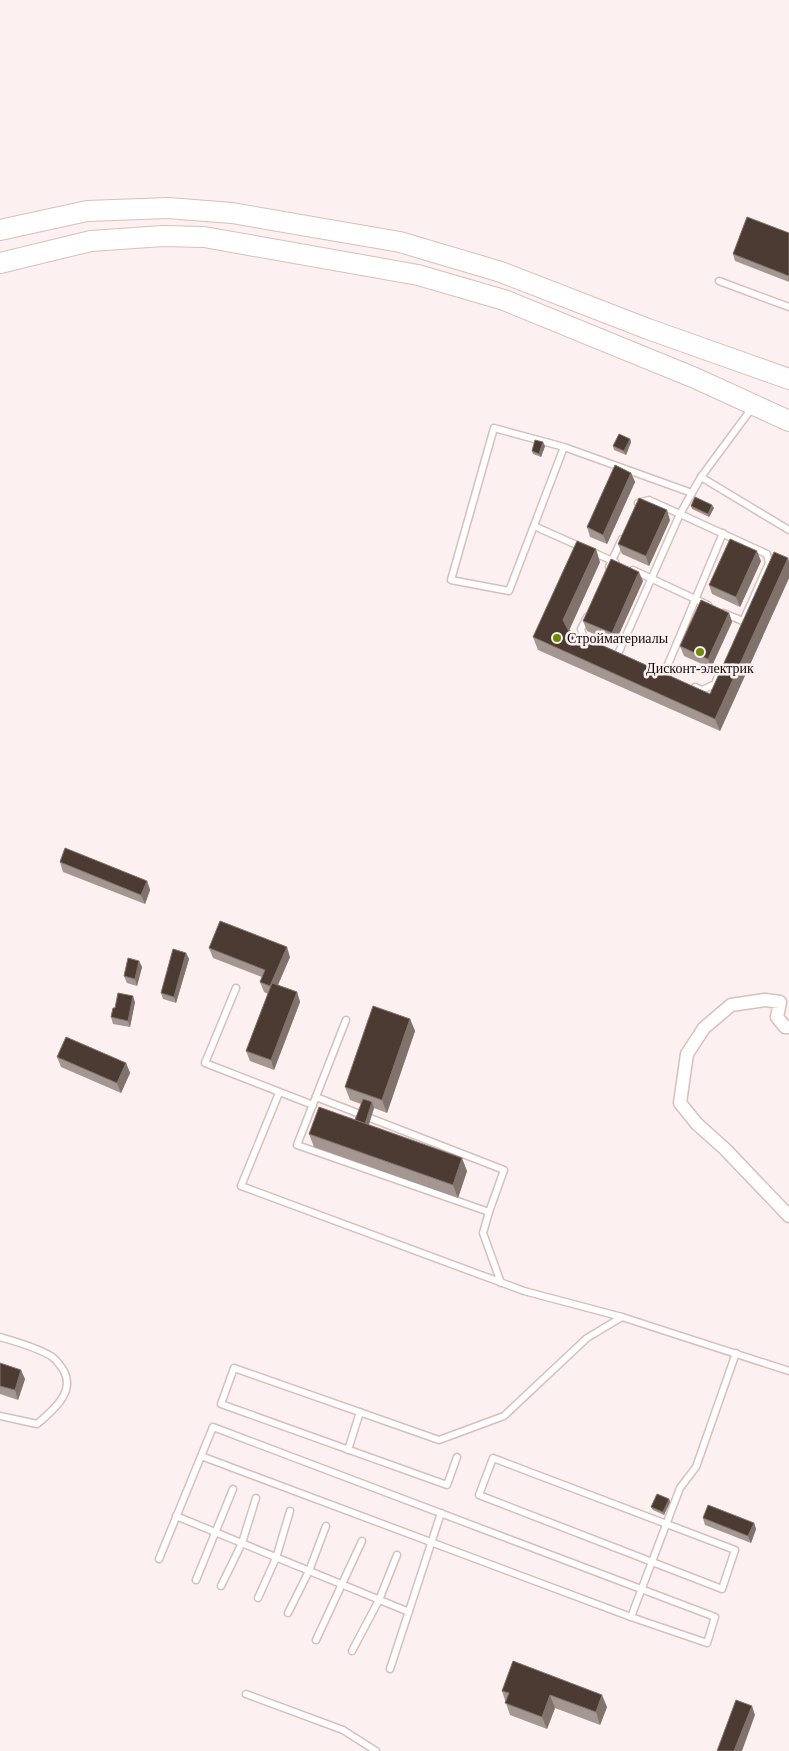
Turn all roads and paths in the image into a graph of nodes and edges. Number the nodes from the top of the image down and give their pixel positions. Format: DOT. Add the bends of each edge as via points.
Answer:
graph roads {
  1 [pos="0,230"];
  2 [pos="0,263"];
  3 [pos="718,281"];
  4 [pos="789,307"];
  5 [pos="789,379"];
  6 [pos="754,405"];
  7 [pos="789,421"];
  8 [pos="564,447"];
  9 [pos="701,477"];
  10 [pos="692,493"];
  11 [pos="635,511"];
  12 [pos="680,514"];
  13 [pos="534,526"];
  14 [pos="789,530"];
  15 [pos="723,533"];
  16 [pos="623,536"];
  17 [pos="612,561"];
  18 [pos="620,564"];
  19 [pos="628,568"];
  20 [pos="604,578"];
  21 [pos="651,579"];
  22 [pos="696,600"];
  23 [pos="711,607"];
  24 [pos="719,610"];
  25 [pos="589,612"];
  26 [pos="743,622"];
  27 [pos="739,630"];
  28 [pos="593,644"];
  29 [pos="610,651"];
  30 [pos="618,654"];
  31 [pos="628,658"];
  32 [pos="723,666"];
  33 [pos="655,670"];
  34 [pos="664,674"];
  35 [pos="672,677"];
  36 [pos="687,684"];
  37 [pos="236,988"];
  38 [pos="346,1020"];
  39 [pos="789,1027"];
  40 [pos="279,1093"];
  41 [pos="316,1097"];
  42 [pos="312,1105"];
  43 [pos="489,1212"];
  44 [pos="789,1216"];
  45 [pos="501,1283"];
  46 [pos="622,1317"];
  47 [pos="0,1337"];
  48 [pos="736,1353"];
  49 [pos="789,1371"];
  50 [pos="360,1412"];
  51 [pos="0,1416"];
  52 [pos="348,1450"];
  53 [pos="201,1456"];
  54 [pos="456,1457"];
  55 [pos="233,1489"];
  56 [pos="256,1498"];
  57 [pos="290,1511"];
  58 [pos="441,1513"];
  59 [pos="176,1516"];
  60 [pos="666,1524"];
  61 [pos="326,1526"];
  62 [pos="216,1533"];
  63 [pos="362,1541"];
  64 [pos="432,1541"];
  65 [pos="242,1544"];
  66 [pos="397,1555"];
  67 [pos="276,1558"];
  68 [pos="159,1559"];
  69 [pos="652,1561"];
  70 [pos="309,1571"];
  71 [pos="196,1580"];
  72 [pos="342,1585"];
  73 [pos="221,1586"];
  74 [pos="642,1589"];
  75 [pos="258,1598"];
  76 [pos="379,1600"];
  77 [pos="409,1612"];
  78 [pos="288,1613"];
  79 [pos="631,1617"];
  80 [pos="316,1640"];
  81 [pos="352,1651"];
  82 [pos="390,1669"];
  83 [pos="246,1694"];
  84 [pos="376,1751"];
  1 -- 5 [label="main road" via="87,211 168,208 232,213 400,242 501,272"];
  2 -- 6 [label="main road" via="91,242 162,236 204,238 418,275 504,300"];
  3 -- 4 [label="lane"];
  6 -- 7 [label="main road"];
  6 -- 9 [label="lane"];
  8 -- 10 [label="lane"];
  8 -- 13 [label="lane"];
  8 -- 13 [label="lane" via="494,428 451,580 509,591"];
  9 -- 10 [label="lane"];
  9 -- 14 [label="lane"];
  10 -- 12 [label="lane"];
  11 -- 12 [label="lane" via="638,503 649,500"];
  12 -- 15 [label="lane"];
  12 -- 21 [label="lane"];
  13 -- 17 [label="lane"];
  15 -- 22 [label="lane"];
  15 -- 26 [label="lane" via="767,554 769,563"];
  16 -- 17 [label="lane"];
  17 -- 18 [label="lane"];
  17 -- 20 [label="lane"];
  19 -- 21 [label="lane"];
  21 -- 22 [label="lane"];
  21 -- 30 [label="lane"];
  22 -- 23 [label="lane"];
  22 -- 34 [label="lane"];
  24 -- 26 [label="lane"];
  25 -- 28 [label="lane" via="581,629 584,640"];
  26 -- 27 [label="lane"];
  29 -- 30 [label="lane"];
  30 -- 31 [label="lane"];
  32 -- 36 [label="lane" via="715,684 702,690"];
  33 -- 34 [label="lane"];
  34 -- 35 [label="lane"];
  37 -- 40 [label="lane" via="205,1063"];
  38 -- 41 [label="lane"];
  39 -- 44 [label="street" via="785,1028 777,1017 780,1002 765,1000 731,1005 704,1028 687,1054 680,1103"];
  40 -- 42 [label="lane"];
  40 -- 45 [label="lane" via="241,1186"];
  41 -- 42 [label="lane"];
  41 -- 43 [label="lane" via="504,1170"];
  42 -- 43 [label="lane" via="297,1145"];
  43 -- 45 [label="lane" via="483,1233"];
  45 -- 46 [label="lane"];
  46 -- 48 [label="lane"];
  46 -- 50 [label="lane" via="587,1338 504,1416 438,1440"];
  47 -- 51 [label="lane" via="52,1356 64,1370 67,1384 63,1398 37,1424"];
  48 -- 49 [label="lane"];
  48 -- 60 [label="lane" via="696,1467 680,1488"];
  50 -- 52 [label="lane"];
  50 -- 52 [label="lane" via="234,1368 221,1404"];
  52 -- 54 [label="lane" via="447,1486"];
  53 -- 58 [label="lane" via="212,1427"];
  53 -- 59 [label="lane"];
  53 -- 64 [label="lane"];
  55 -- 62 [label="lane"];
  56 -- 65 [label="lane"];
  57 -- 67 [label="lane"];
  58 -- 64 [label="lane"];
  58 -- 74 [label="lane"];
  59 -- 62 [label="lane"];
  59 -- 68 [label="lane"];
  60 -- 69 [label="lane"];
  60 -- 69 [label="lane" via="735,1550 722,1589"];
  60 -- 69 [label="lane" via="493,1458 490,1465 479,1495"];
  61 -- 70 [label="lane"];
  62 -- 65 [label="lane"];
  62 -- 71 [label="lane"];
  63 -- 72 [label="lane"];
  64 -- 77 [label="lane"];
  64 -- 79 [label="lane"];
  65 -- 67 [label="lane"];
  65 -- 73 [label="lane"];
  66 -- 76 [label="lane"];
  67 -- 70 [label="lane"];
  67 -- 75 [label="lane"];
  69 -- 74 [label="lane"];
  70 -- 72 [label="lane"];
  70 -- 78 [label="lane"];
  72 -- 76 [label="lane"];
  72 -- 80 [label="lane"];
  74 -- 79 [label="lane"];
  74 -- 79 [label="lane" via="715,1617 707,1643"];
  76 -- 77 [label="lane"];
  76 -- 81 [label="lane"];
  77 -- 82 [label="lane"];
  83 -- 84 [label="lane" via="342,1730"];
}
